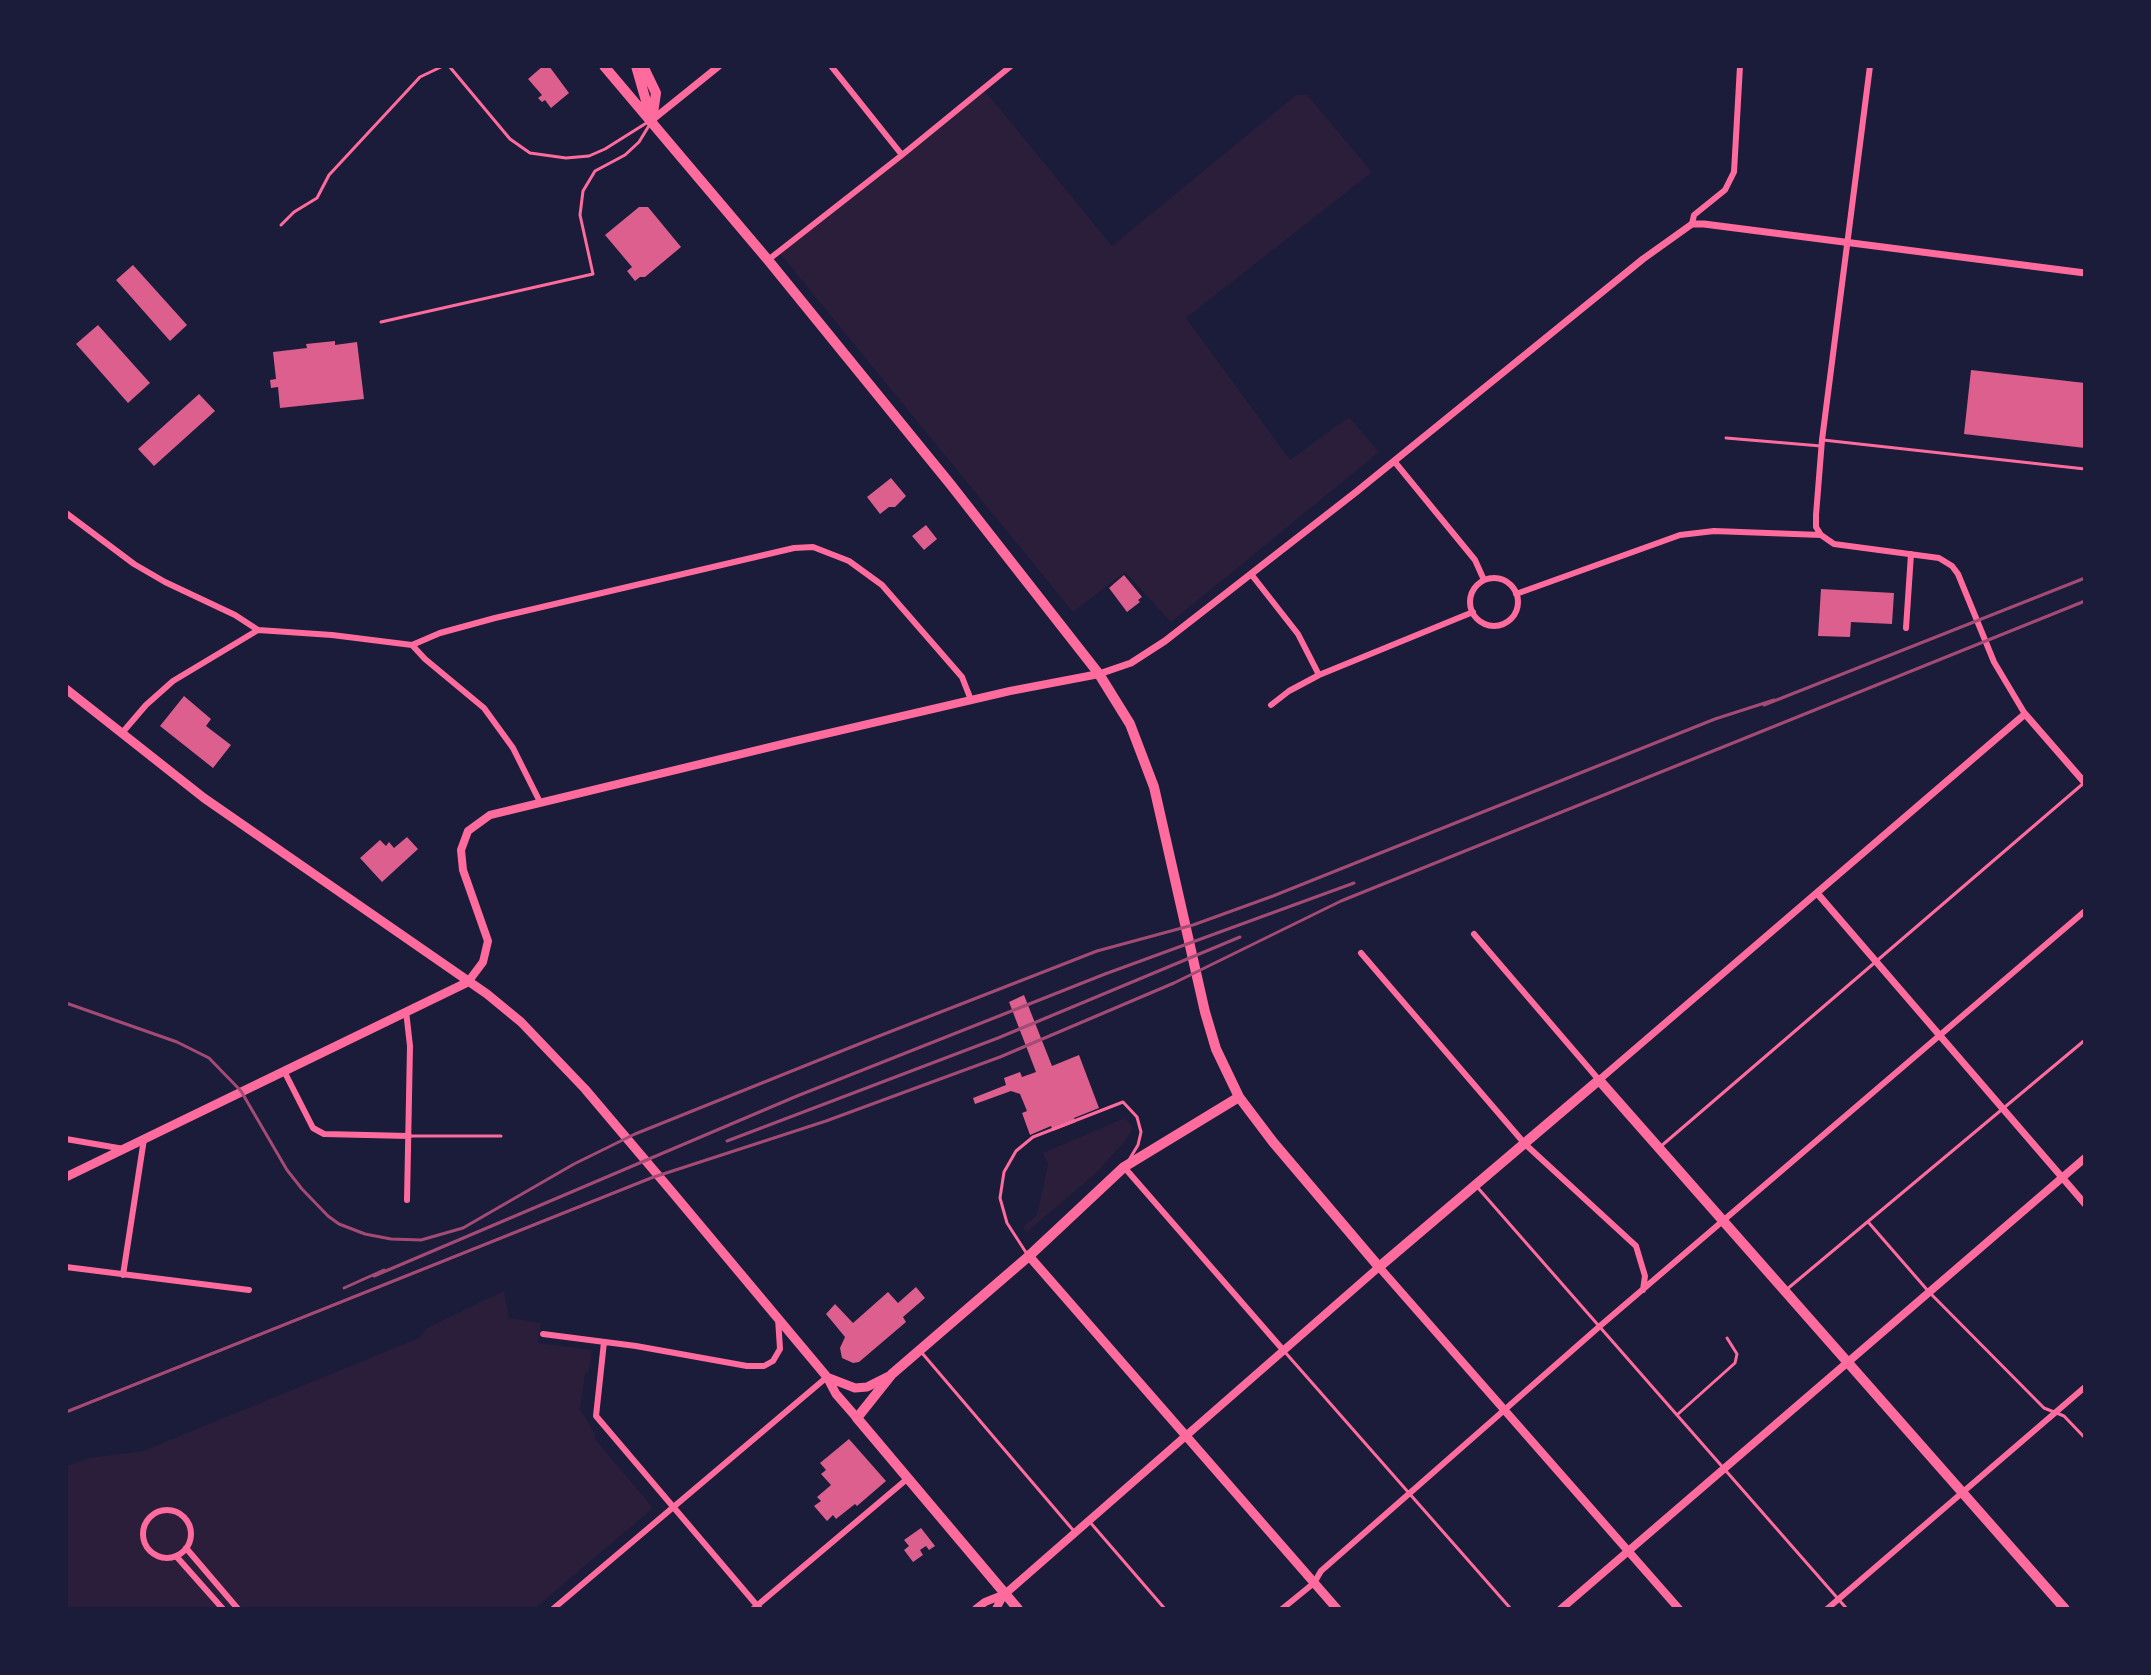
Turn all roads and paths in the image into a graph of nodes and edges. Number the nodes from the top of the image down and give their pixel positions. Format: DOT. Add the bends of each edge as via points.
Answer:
graph roads {
  1 [pos="443,66"];
  2 [pos="449,66"];
  3 [pos="604,66"];
  4 [pos="636,66"];
  5 [pos="643,66"];
  6 [pos="719,66"];
  7 [pos="831,66"];
  8 [pos="1011,66"];
  9 [pos="1740,66"];
  10 [pos="1870,66"];
  11 [pos="652,120"];
  12 [pos="902,155"];
  13 [pos="1692,224"];
  14 [pos="281,225"];
  15 [pos="1849,243"];
  16 [pos="768,260"];
  17 [pos="2085,273"];
  18 [pos="381,322"];
  19 [pos="1726,438"];
  20 [pos="1821,443"];
  21 [pos="1394,461"];
  22 [pos="2085,469"];
  23 [pos="66,513"];
  24 [pos="1821,535"];
  25 [pos="1911,554"];
  26 [pos="1251,574"];
  27 [pos="1484,580"];
  28 [pos="1516,594"];
  29 [pos="1473,612"];
  30 [pos="1906,628"];
  31 [pos="258,630"];
  32 [pos="412,645"];
  33 [pos="1099,674"];
  34 [pos="1319,675"];
  35 [pos="66,689"];
  36 [pos="971,700"];
  37 [pos="1271,705"];
  38 [pos="2025,714"];
  39 [pos="122,733"];
  40 [pos="2085,783"];
  41 [pos="540,802"];
  42 [pos="1817,893"];
  43 [pos="2085,911"];
  44 [pos="1474,934"];
  45 [pos="1361,953"];
  46 [pos="1875,963"];
  47 [pos="468,982"];
  48 [pos="406,1011"];
  49 [pos="1939,1037"];
  50 [pos="2085,1040"];
  51 [pos="284,1071"];
  52 [pos="1599,1080"];
  53 [pos="1239,1097"];
  54 [pos="2003,1111"];
  55 [pos="409,1136"];
  56 [pos="501,1136"];
  57 [pos="66,1139"];
  58 [pos="144,1139"];
  59 [pos="1525,1144"];
  60 [pos="1660,1147"];
  61 [pos="124,1149"];
  62 [pos="2085,1158"];
  63 [pos="1124,1167"];
  64 [pos="66,1177"];
  65 [pos="2062,1177"];
  66 [pos="1476,1186"];
  67 [pos="407,1200"];
  68 [pos="2085,1204"];
  69 [pos="1725,1221"];
  70 [pos="1869,1223"];
  71 [pos="1029,1256"];
  72 [pos="66,1267"];
  73 [pos="1379,1267"];
  74 [pos="123,1275"];
  75 [pos="249,1290"];
  76 [pos="1643,1290"];
  77 [pos="1786,1290"];
  78 [pos="1929,1292"];
  79 [pos="778,1318"];
  80 [pos="1600,1326"];
  81 [pos="543,1334"];
  82 [pos="1727,1338"];
  83 [pos="604,1342"];
  84 [pos="919,1350"];
  85 [pos="1284,1351"];
  86 [pos="1848,1362"];
  87 [pos="892,1374"];
  88 [pos="827,1377"];
  89 [pos="2085,1387"];
  90 [pos="1505,1411"];
  91 [pos="2055,1413"];
  92 [pos="1678,1414"];
  93 [pos="857,1418"];
  94 [pos="1185,1435"];
  95 [pos="2085,1438"];
  96 [pos="1725,1468"];
  97 [pos="907,1479"];
  98 [pos="1963,1492"];
  99 [pos="1409,1493"];
  100 [pos="674,1509"];
  101 [pos="1089,1521"];
  102 [pos="1075,1533"];
  103 [pos="186,1548"];
  104 [pos="1628,1551"];
  105 [pos="176,1556"];
  106 [pos="1314,1583"];
  107 [pos="1005,1594"];
  108 [pos="1838,1599"];
  109 [pos="757,1608"];
  110 [pos="223,1609"];
  111 [pos="238,1609"];
  112 [pos="553,1609"];
  113 [pos="976,1609"];
  114 [pos="996,1609"];
  115 [pos="1018,1609"];
  116 [pos="1165,1609"];
  117 [pos="1282,1609"];
  118 [pos="1337,1609"];
  119 [pos="1511,1609"];
  120 [pos="1561,1609"];
  121 [pos="1679,1609"];
  122 [pos="1827,1609"];
  123 [pos="1847,1609"];
  124 [pos="2065,1609"];
  1 -- 14 [label="lane" via="420,77 329,175 317,198"];
  2 -- 11 [label="lane" via="518,146 530,153 589,156"];
  3 -- 11 [label="highway"];
  4 -- 11 [label="highway"];
  5 -- 11 [label="highway" via="656,93"];
  6 -- 11 [label="street"];
  7 -- 12 [label="street"];
  8 -- 12 [label="street"];
  9 -- 13 [label="street" via="1734,172 1725,190 1694,215"];
  10 -- 15 [label="street"];
  11 -- 16 [label="highway"];
  11 -- 18 [label="lane" via="625,155 591,175 581,198 593,274"];
  12 -- 16 [label="street"];
  13 -- 15 [label="street"];
  13 -- 21 [label="street"];
  15 -- 17 [label="street"];
  15 -- 20 [label="street"];
  16 -- 33 [label="highway"];
  19 -- 20 [label="lane"];
  20 -- 22 [label="lane"];
  20 -- 24 [label="street" via="1816,527"];
  21 -- 26 [label="street"];
  21 -- 27 [label="street" via="1475,560"];
  23 -- 31 [label="street" via="134,564"];
  24 -- 25 [label="street" via="1834,544"];
  24 -- 28 [label="street" via="1680,535"];
  25 -- 30 [label="street"];
  25 -- 38 [label="street" via="1939,558 1956,569 1994,662"];
  26 -- 33 [label="street" via="1148,653"];
  26 -- 34 [label="street" via="1298,634"];
  27 -- 28 [label="street" via="1507,582"];
  27 -- 29 [label="street" via="1472,592"];
  28 -- 29 [label="street" via="1514,614 1503,623 1485,624"];
  29 -- 34 [label="street"];
  31 -- 32 [label="street"];
  31 -- 39 [label="street" via="173,681"];
  32 -- 36 [label="street" via="495,618 813,547 849,561 882,585 962,677"];
  32 -- 41 [label="street" via="484,708 513,748"];
  33 -- 36 [label="main road"];
  33 -- 53 [label="highway" via="1130,724 1154,787 1205,1012"];
  34 -- 37 [label="street"];
  35 -- 39 [label="main road"];
  36 -- 41 [label="main road"];
  38 -- 40 [label="street"];
  38 -- 42 [label="street"];
  39 -- 47 [label="main road" via="211,803"];
  40 -- 46 [label="lane"];
  41 -- 47 [label="main road" via="490,815 473,825 463,840 463,870 488,941 483,962"];
  42 -- 46 [label="street"];
  42 -- 52 [label="street"];
  43 -- 49 [label="street"];
  44 -- 52 [label="street"];
  45 -- 59 [label="street"];
  46 -- 49 [label="street"];
  46 -- 60 [label="lane"];
  47 -- 48 [label="main road"];
  47 -- 79 [label="main road" via="530,1031"];
  48 -- 51 [label="main road"];
  48 -- 55 [label="street"];
  49 -- 54 [label="street"];
  49 -- 69 [label="street"];
  50 -- 54 [label="lane"];
  51 -- 55 [label="street" via="313,1128 324,1134"];
  51 -- 58 [label="main road"];
  52 -- 59 [label="highway"];
  52 -- 60 [label="highway"];
  53 -- 63 [label="highway"];
  53 -- 73 [label="highway"];
  54 -- 65 [label="street"];
  54 -- 70 [label="lane"];
  55 -- 56 [label="lane"];
  55 -- 67 [label="street"];
  57 -- 61 [label="street"];
  58 -- 61 [label="main road"];
  58 -- 74 [label="street"];
  59 -- 66 [label="highway"];
  59 -- 76 [label="street" via="1636,1246 1645,1276"];
  60 -- 69 [label="highway"];
  61 -- 64 [label="main road"];
  62 -- 65 [label="main road"];
  63 -- 71 [label="highway"];
  63 -- 71 [label="lane" via="1141,1132 1137,1117 1123,1102 1033,1137 1016,1151 1001,1180 1000,1198 1007,1223"];
  63 -- 85 [label="street"];
  65 -- 68 [label="street"];
  65 -- 78 [label="main road"];
  66 -- 73 [label="highway"];
  66 -- 80 [label="lane"];
  69 -- 76 [label="street"];
  69 -- 77 [label="highway"];
  70 -- 77 [label="lane"];
  70 -- 78 [label="lane"];
  71 -- 84 [label="highway"];
  71 -- 94 [label="main road"];
  72 -- 74 [label="street"];
  73 -- 85 [label="main road"];
  73 -- 90 [label="main road"];
  74 -- 75 [label="street"];
  76 -- 80 [label="street"];
  77 -- 86 [label="highway"];
  78 -- 86 [label="main road"];
  78 -- 91 [label="lane" via="2044,1408"];
  79 -- 83 [label="street" via="780,1349 764,1366"];
  79 -- 88 [label="main road"];
  80 -- 90 [label="street"];
  80 -- 92 [label="lane"];
  81 -- 83 [label="street"];
  82 -- 92 [label="lane" via="1736,1350 1735,1363"];
  83 -- 100 [label="street" via="596,1416"];
  84 -- 87 [label="highway"];
  84 -- 102 [label="lane"];
  85 -- 94 [label="main road"];
  85 -- 99 [label="lane"];
  86 -- 96 [label="main road"];
  86 -- 98 [label="highway"];
  87 -- 88 [label="main road" via="855,1388"];
  87 -- 93 [label="highway"];
  88 -- 93 [label="main road"];
  88 -- 100 [label="street"];
  89 -- 91 [label="street"];
  90 -- 99 [label="street"];
  90 -- 104 [label="main road"];
  91 -- 95 [label="lane"];
  91 -- 98 [label="street"];
  92 -- 96 [label="lane"];
  93 -- 97 [label="highway"];
  94 -- 101 [label="main road"];
  94 -- 106 [label="main road"];
  96 -- 104 [label="main road"];
  96 -- 108 [label="lane"];
  97 -- 107 [label="highway"];
  97 -- 109 [label="street"];
  98 -- 108 [label="street"];
  98 -- 124 [label="highway"];
  99 -- 106 [label="street"];
  99 -- 119 [label="lane"];
  100 -- 109 [label="street"];
  100 -- 112 [label="street"];
  101 -- 102 [label="main road"];
  101 -- 116 [label="lane"];
  102 -- 107 [label="main road"];
  103 -- 105 [label="street"];
  103 -- 105 [label="street" via="191,1534 183,1516 170,1510 150,1516 143,1532 145,1544 159,1556"];
  103 -- 111 [label="street"];
  104 -- 120 [label="main road"];
  104 -- 121 [label="main road"];
  105 -- 110 [label="street"];
  106 -- 117 [label="street"];
  106 -- 118 [label="main road"];
  107 -- 113 [label="main road"];
  107 -- 114 [label="main road"];
  107 -- 115 [label="highway"];
  108 -- 122 [label="street"];
  108 -- 123 [label="lane"];
}
